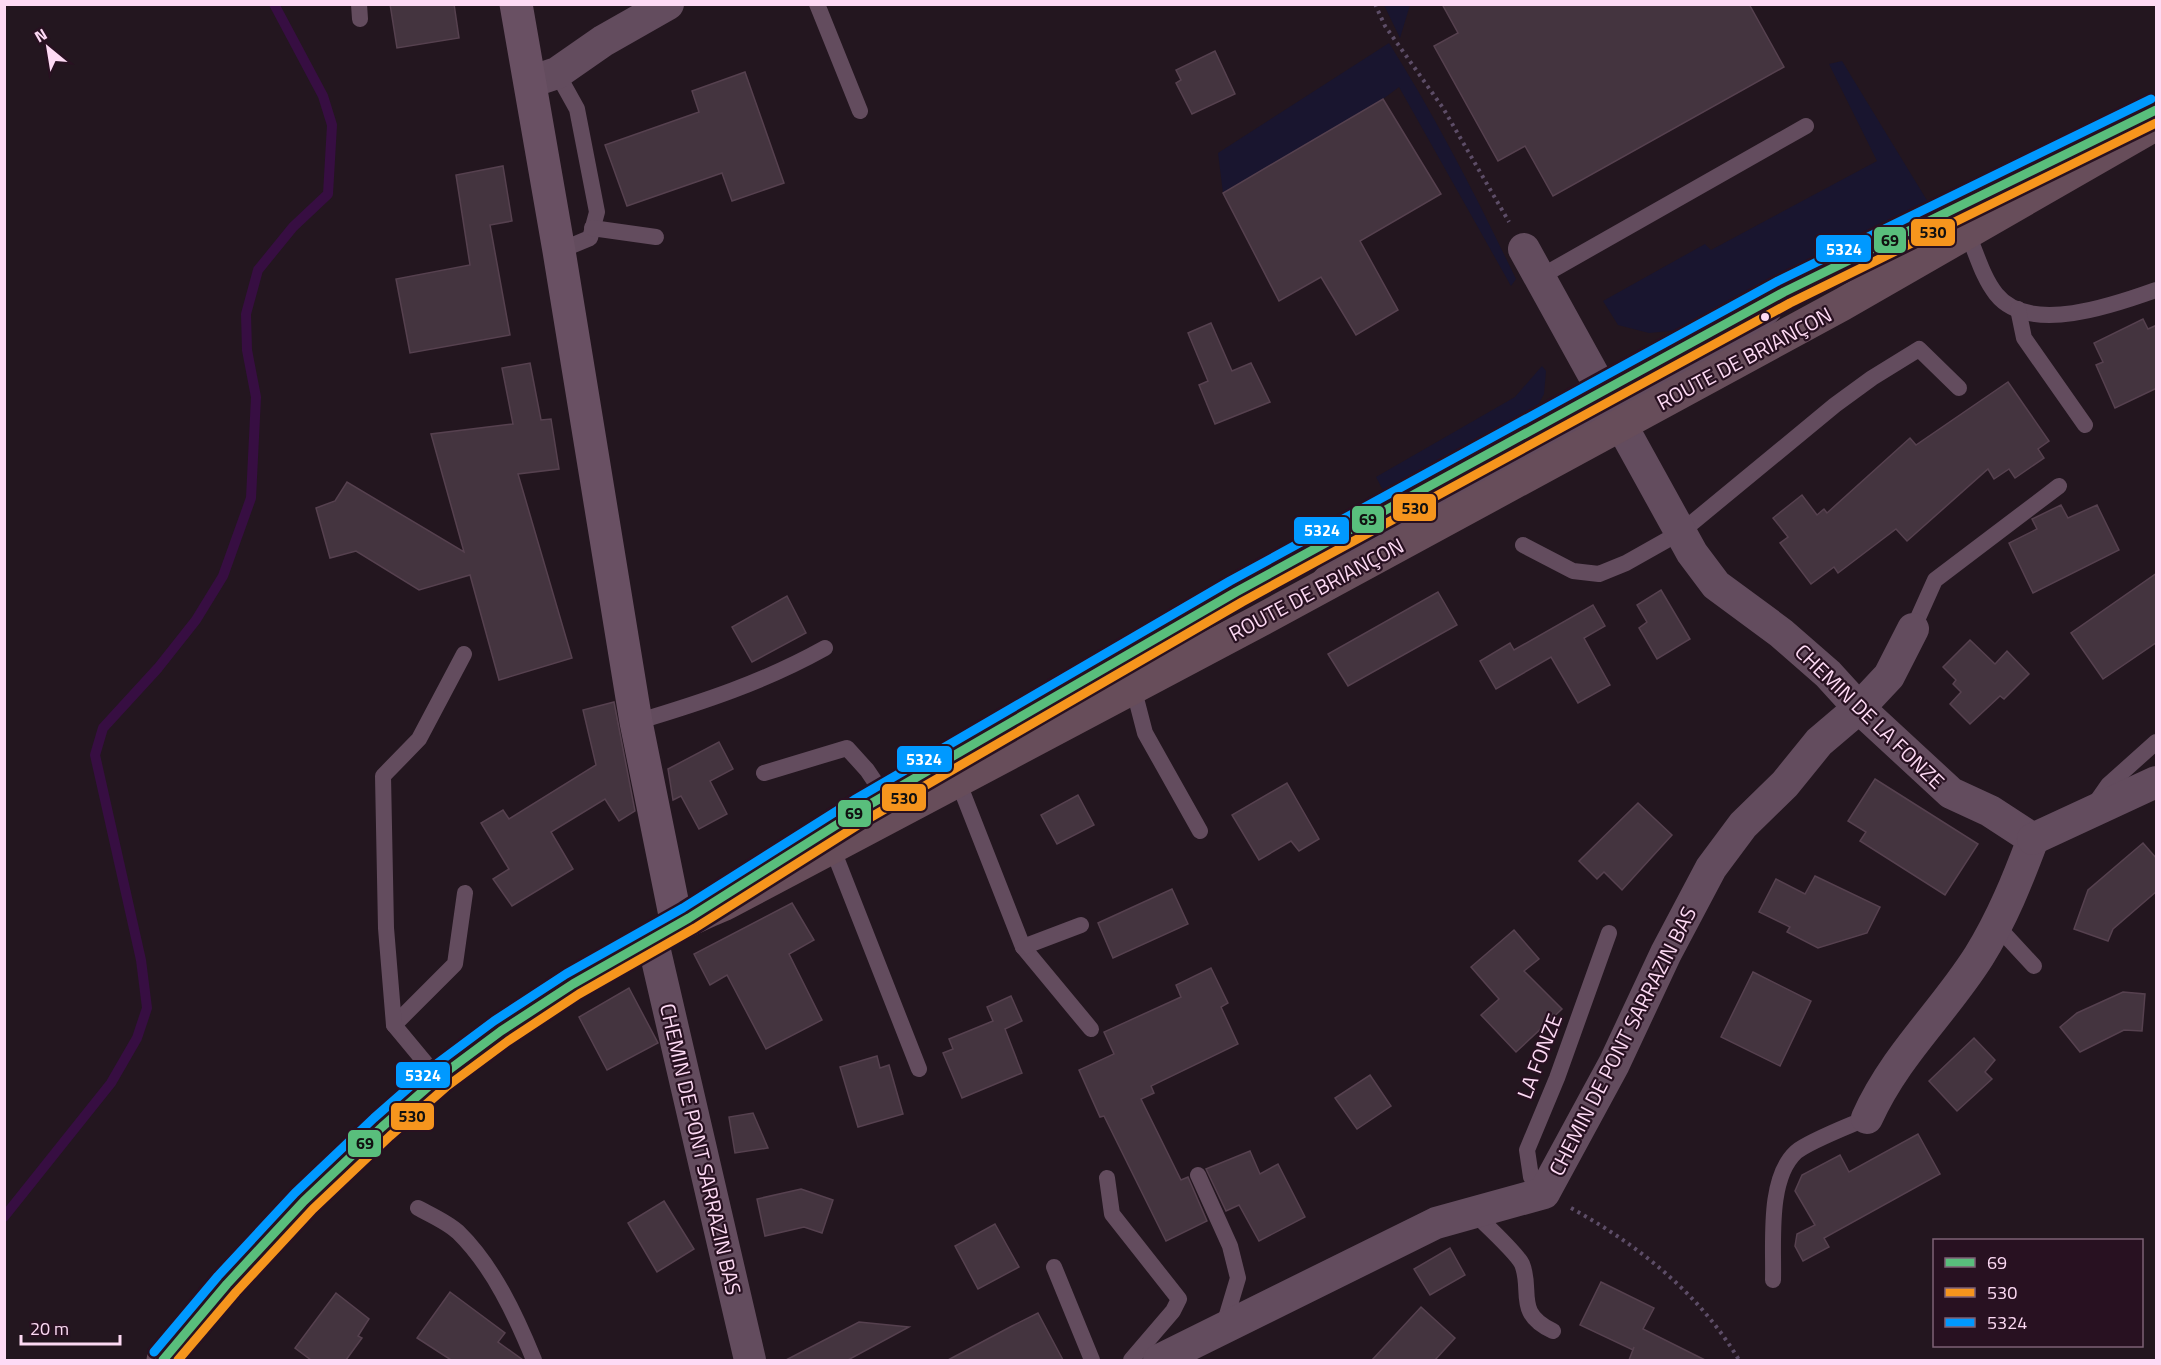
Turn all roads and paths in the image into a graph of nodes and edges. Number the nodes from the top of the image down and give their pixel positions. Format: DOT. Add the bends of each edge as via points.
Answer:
graph roads {
  1 [pos="516,4"];
  2 [pos="668,4"];
  3 [pos="817,4"];
  4 [pos="1375,4"];
  5 [pos="544,77"];
  6 [pos="2157,110"];
  7 [pos="860,111"];
  8 [pos="2157,124"];
  9 [pos="1806,126"];
  10 [pos="1962,220"];
  11 [pos="592,228"];
  12 [pos="656,237"];
  13 [pos="1524,249"];
  14 [pos="559,251"];
  15 [pos="1540,277"];
  16 [pos="2157,290"];
  17 [pos="2018,309"];
  18 [pos="1959,388"];
  19 [pos="1613,408"];
  20 [pos="2085,425"];
  21 [pos="2059,486"];
  22 [pos="1681,532"];
  23 [pos="1523,545"];
  24 [pos="1913,629"];
  25 [pos="825,648"];
  26 [pos="464,654"];
  27 [pos="1127,674"];
  28 [pos="1859,708"];
  29 [pos="636,722"];
  30 [pos="2157,742"];
  31 [pos="952,770"];
  32 [pos="764,773"];
  33 [pos="2157,782"];
  34 [pos="889,805"];
  35 [pos="2086,815"];
  36 [pos="1200,831"];
  37 [pos="2033,839"];
  38 [pos="828,840"];
  39 [pos="465,893"];
  40 [pos="1081,925"];
  41 [pos="1996,925"];
  42 [pos="672,927"];
  43 [pos="1609,933"];
  44 [pos="1023,947"];
  45 [pos="2034,966"];
  46 [pos="394,1025"];
  47 [pos="1091,1029"];
  48 [pos="919,1069"];
  49 [pos="438,1078"];
  50 [pos="1867,1118"];
  51 [pos="1198,1175"];
  52 [pos="1107,1178"];
  53 [pos="1544,1193"];
  54 [pos="418,1208"];
  55 [pos="1474,1213"];
  56 [pos="1054,1268"];
  57 [pos="1773,1280"];
  58 [pos="1222,1329"];
  59 [pos="1553,1331"];
  60 [pos="163,1360"];
  61 [pos="534,1360"];
  62 [pos="750,1360"];
  63 [pos="1092,1360"];
  64 [pos="1131,1360"];
  65 [pos="1159,1360"];
  66 [pos="1739,1360"];
  1 -- 5 [label="street"];
  2 -- 5 [label="street"];
  3 -- 7 [label="lane"];
  4 -- 13 [label="path" via="1385,26 1443,108"];
  5 -- 11 [label="lane" via="577,109 597,212"];
  5 -- 14 [label="street"];
  6 -- 10 [label="main road, ROUTE DE BRIANÇON"];
  8 -- 10 [label="main road, ROUTE DE BRIANÇON"];
  9 -- 15 [label="lane"];
  10 -- 17 [label="lane" via="1997,296"];
  10 -- 19 [label="main road, ROUTE DE BRIANÇON" via="1843,304"];
  10 -- 19 [label="main road, ROUTE DE BRIANÇON" via="1784,292"];
  11 -- 12 [label="lane"];
  11 -- 14 [label="lane" via="590,238"];
  13 -- 15 [label="street, CHEMIN DE LA FONZE"];
  14 -- 29 [label="street"];
  15 -- 19 [label="street, CHEMIN DE LA FONZE"];
  16 -- 17 [label="lane" via="2105,308 2040,316"];
  17 -- 20 [label="lane" via="2024,338"];
  18 -- 22 [label="lane" via="1919,349 1835,405"];
  19 -- 22 [label="street, CHEMIN DE LA FONZE"];
  19 -- 27 [label="main road, ROUTE DE BRIANÇON" via="1322,587"];
  19 -- 27 [label="main road, ROUTE DE BRIANÇON" via="1236,592"];
  21 -- 24 [label="lane" via="1935,580"];
  22 -- 23 [label="lane" via="1599,574 1573,571"];
  22 -- 28 [label="street, CHEMIN DE LA FONZE" via="1716,585 1782,633"];
  24 -- 28 [label="street, CHEMIN DE PONT SARRAZIN BAS" via="1889,676"];
  25 -- 29 [label="lane" via="722,697"];
  26 -- 46 [label="lane" via="419,739 383,776 386,928"];
  27 -- 31 [label="main road, ROUTE DE BRIANÇON"];
  27 -- 36 [label="lane" via="1145,733"];
  28 -- 37 [label="street, CHEMIN DE LA FONZE" via="1951,793 1990,811"];
  28 -- 53 [label="street, CHEMIN DE PONT SARRAZIN BAS" via="1819,742 1785,784 1743,825 1711,868 1614,1064"];
  29 -- 42 [label="street"];
  30 -- 35 [label="lane" via="2108,785"];
  31 -- 34 [label="main road, ROUTE DE BRIANÇON"];
  31 -- 44 [label="lane"];
  32 -- 34 [label="lane" via="847,748 867,770"];
  33 -- 35 [label="street"];
  34 -- 38 [label="main road, ROUTE DE BRIANÇON"];
  35 -- 37 [label="street"];
  37 -- 41 [label="street"];
  38 -- 42 [label="main road, ROUTE DE BRIANÇON"];
  38 -- 48 [label="lane"];
  39 -- 46 [label="lane" via="455,964"];
  40 -- 44 [label="lane"];
  41 -- 45 [label="lane"];
  41 -- 50 [label="street" via="1978,957 1894,1067"];
  42 -- 49 [label="main road, ROUTE DE BRIANÇON" via="501,1031"];
  42 -- 62 [label="street, CHEMIN DE PONT SARRAZIN BAS"];
  43 -- 53 [label="lane, LA FONZE" via="1527,1150 1531,1177"];
  44 -- 47 [label="lane"];
  46 -- 49 [label="lane"];
  49 -- 60 [label="main road, ROUTE DE BRIANÇON" via="304,1201"];
  50 -- 57 [label="lane" via="1798,1150 1788,1162 1775,1195"];
  51 -- 58 [label="lane" via="1230,1246 1238,1278"];
  52 -- 64 [label="lane" via="1112,1214 1179,1299"];
  53 -- 55 [label="street, CHEMIN DE PONT SARRAZIN BAS"];
  53 -- 66 [label="path" via="1615,1232 1666,1272 1704,1311"];
  54 -- 61 [label="lane" via="457,1231 488,1270"];
  55 -- 58 [label="street, CHEMIN DE PONT SARRAZIN BAS" via="1436,1223"];
  55 -- 59 [label="lane" via="1522,1263 1526,1303 1540,1325"];
  56 -- 63 [label="lane"];
  58 -- 65 [label="street, CHEMIN DE PONT SARRAZIN BAS"];
}
